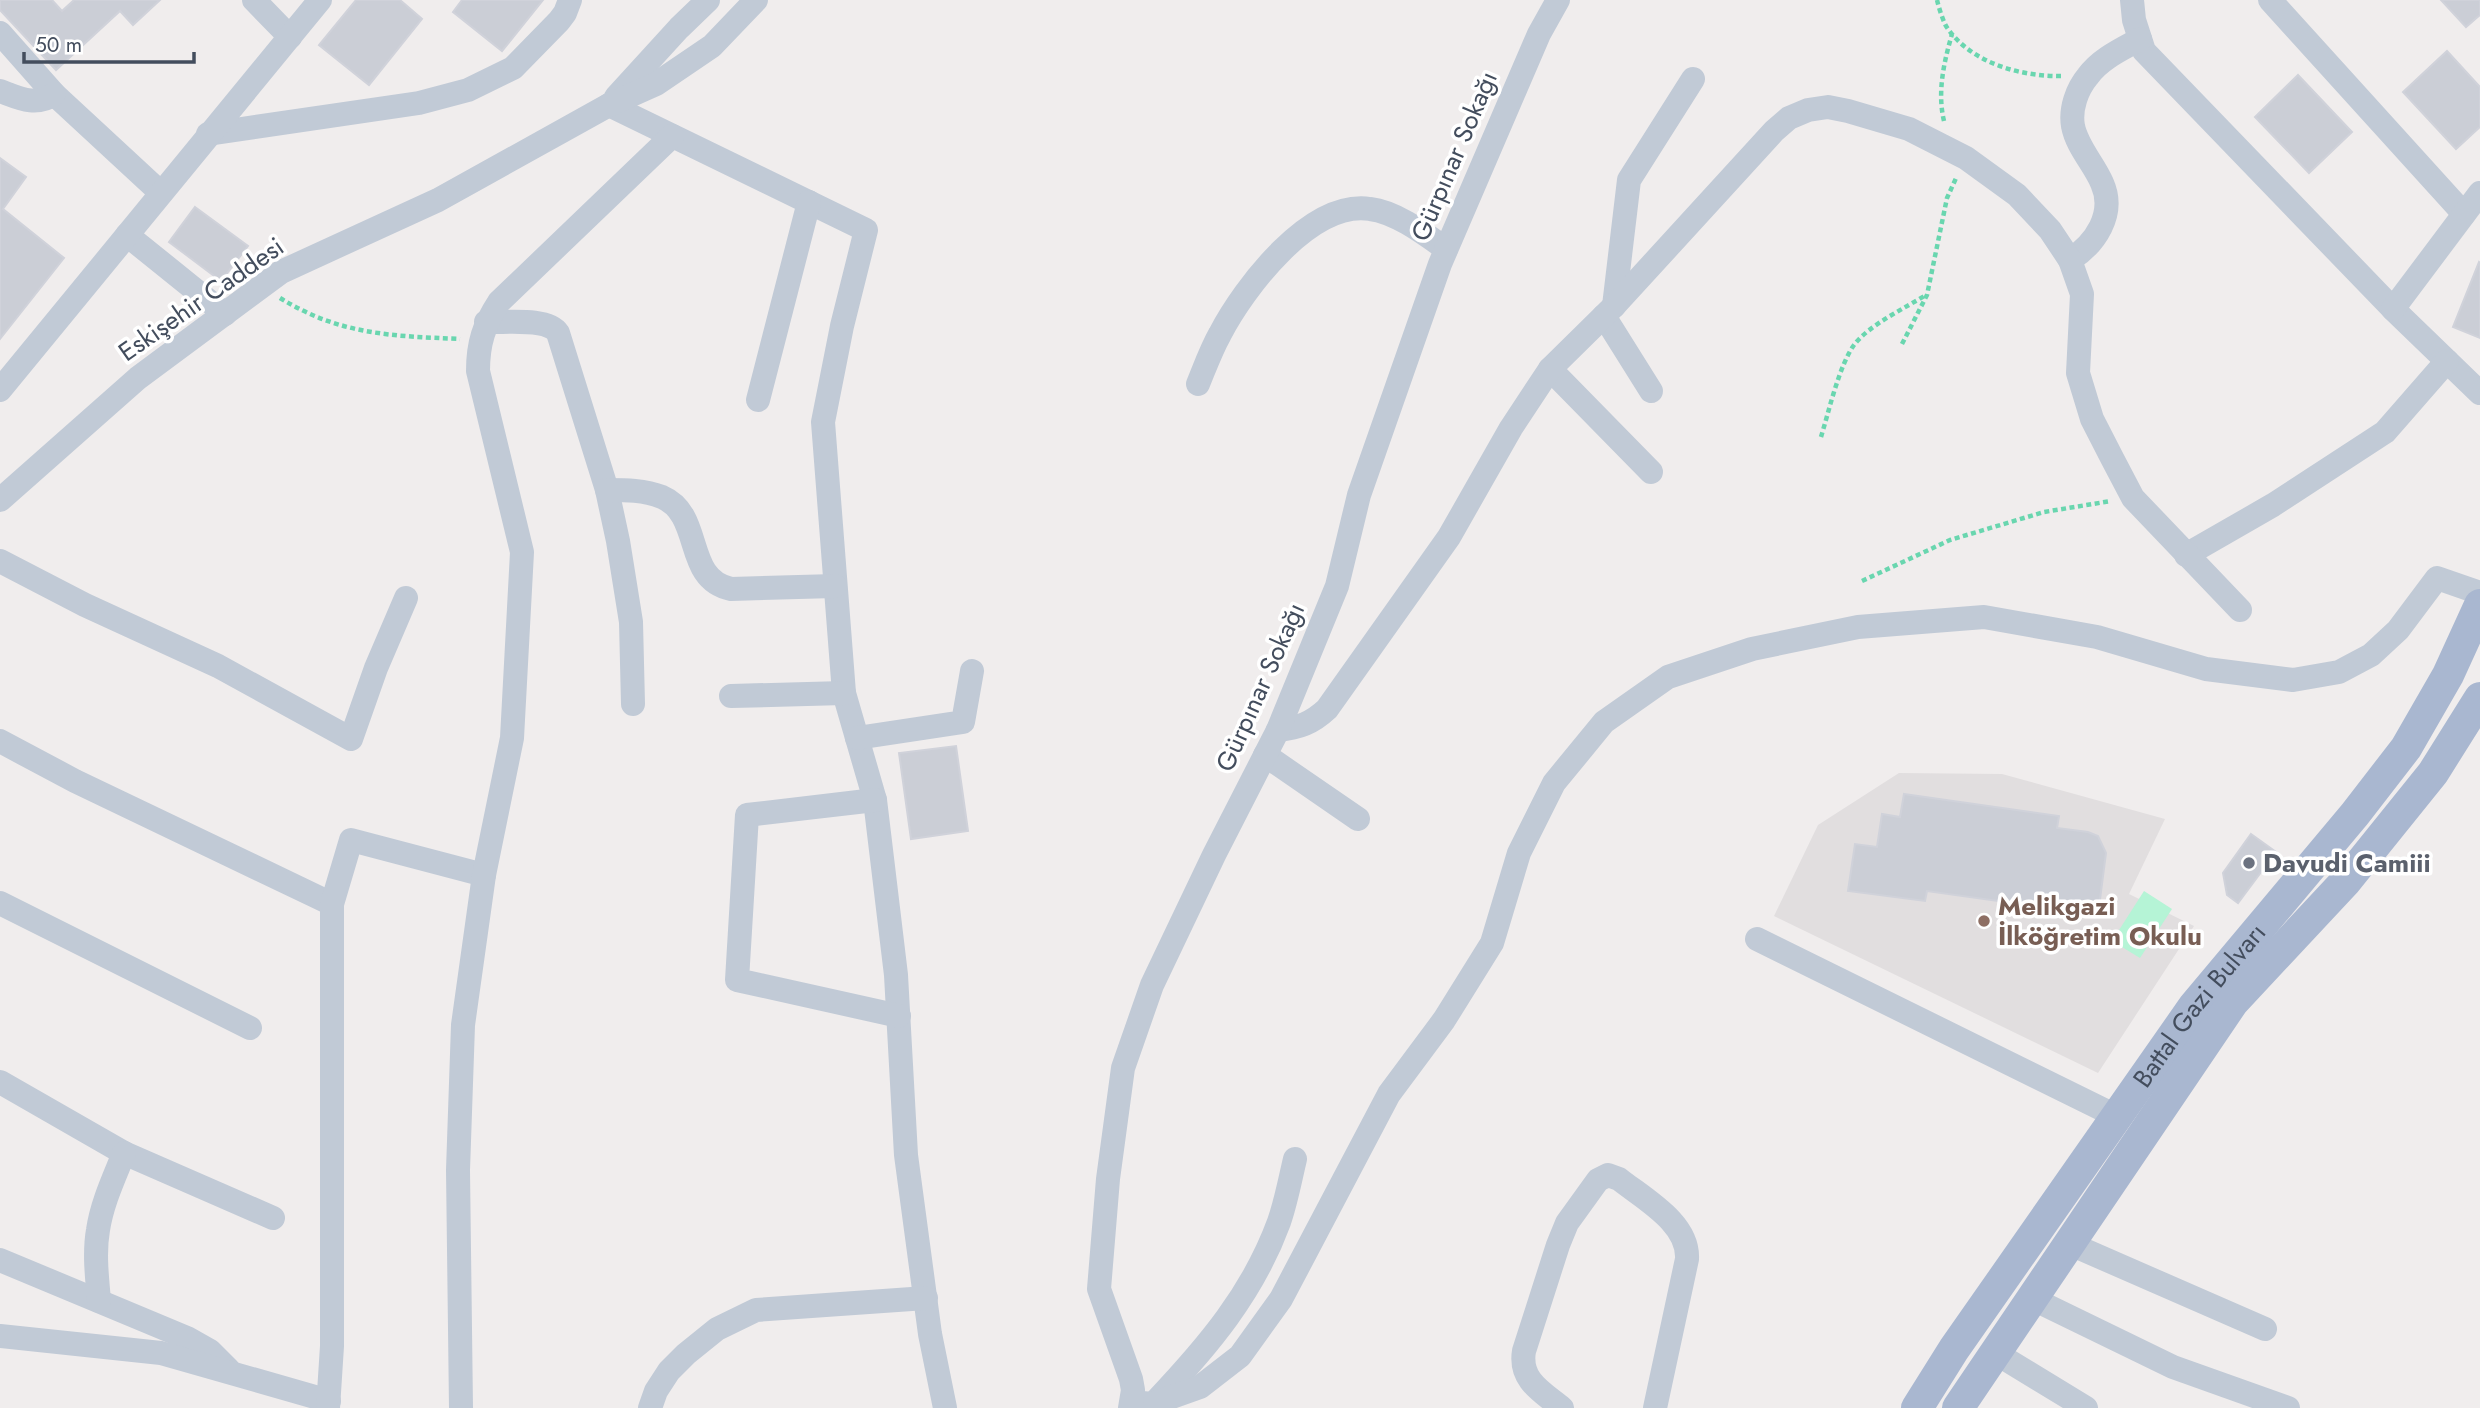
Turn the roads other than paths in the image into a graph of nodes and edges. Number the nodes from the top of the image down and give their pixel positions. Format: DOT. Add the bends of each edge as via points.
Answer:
graph roads {
  1 [pos="254,0"];
  2 [pos="320,0"];
  3 [pos="570,0"];
  4 [pos="680,0"];
  5 [pos="708,0"];
  6 [pos="756,0"];
  7 [pos="1558,0"];
  8 [pos="2132,0"];
  9 [pos="2270,0"];
  10 [pos="679,28"];
  11 [pos="0,33"];
  12 [pos="290,37"];
  13 [pos="2140,39"];
  14 [pos="1693,79"];
  15 [pos="0,91"];
  16 [pos="54,94"];
  17 [pos="609,105"];
  18 [pos="208,134"];
  19 [pos="672,136"];
  20 [pos="161,193"];
  21 [pos="2480,193"];
  22 [pos="809,202"];
  23 [pos="2464,214"];
  24 [pos="127,235"];
  25 [pos="1446,249"];
  26 [pos="2070,260"];
  27 [pos="2393,309"];
  28 [pos="1609,311"];
  29 [pos="225,314"];
  30 [pos="483,331"];
  31 [pos="2446,360"];
  32 [pos="1550,369"];
  33 [pos="1198,384"];
  34 [pos="0,390"];
  35 [pos="1651,391"];
  36 [pos="2480,393"];
  37 [pos="758,400"];
  38 [pos="1651,472"];
  39 [pos="607,489"];
  40 [pos="0,499"];
  41 [pos="2186,555"];
  42 [pos="0,561"];
  43 [pos="835,586"];
  44 [pos="2480,593"];
  45 [pos="406,598"];
  46 [pos="2480,605"];
  47 [pos="2240,610"];
  48 [pos="972,671"];
  49 [pos="844,693"];
  50 [pos="731,696"];
  51 [pos="2480,698"];
  52 [pos="634,704"];
  53 [pos="1278,730"];
  54 [pos="857,738"];
  55 [pos="0,741"];
  56 [pos="1265,755"];
  57 [pos="875,800"];
  58 [pos="1358,819"];
  59 [pos="484,874"];
  60 [pos="0,903"];
  61 [pos="332,904"];
  62 [pos="1757,939"];
  63 [pos="899,1016"];
  64 [pos="250,1028"];
  65 [pos="0,1082"];
  66 [pos="2116,1116"];
  67 [pos="124,1153"];
  68 [pos="1295,1159"];
  69 [pos="274,1218"];
  70 [pos="2068,1243"];
  71 [pos="0,1260"];
  72 [pos="926,1298"];
  73 [pos="2031,1298"];
  74 [pos="99,1301"];
  75 [pos="2265,1329"];
  76 [pos="0,1336"];
  77 [pos="1994,1352"];
  78 [pos="230,1372"];
  79 [pos="329,1404"];
  80 [pos="1142,1406"];
  81 [pos="461,1408"];
  82 [pos="650,1408"];
  83 [pos="945,1408"];
  84 [pos="1562,1408"];
  85 [pos="1655,1408"];
  86 [pos="1917,1408"];
  87 [pos="1958,1408"];
  88 [pos="2086,1408"];
  89 [pos="2288,1408"];
  1 -- 12 [label="street"];
  2 -- 12 [label="street"];
  3 -- 18 [label="street" via="565,13 513,68 468,90 419,103"];
  4 -- 10 [label="street"];
  5 -- 10 [label="street, Eskişehir Caddesi"];
  6 -- 17 [label="street, Eskişehir Caddesi" via="712,46 656,84"];
  7 -- 25 [label="street, Gürpınar Sokağı"];
  8 -- 13 [label="street"];
  9 -- 23 [label="street"];
  10 -- 17 [label="street, Eskişehir Caddesi"];
  11 -- 16 [label="street"];
  12 -- 18 [label="street"];
  13 -- 26 [label="street" via="2105,59 2088,75 2077,96 2073,124 2104,185 2106,203 2096,237"];
  13 -- 27 [label="street" via="2144,51"];
  14 -- 28 [label="street" via="1629,180"];
  15 -- 16 [label="street" via="35,102"];
  16 -- 20 [label="street"];
  17 -- 19 [label="street"];
  17 -- 29 [label="street, Eskişehir Caddesi" via="439,200 281,272"];
  18 -- 20 [label="street"];
  19 -- 22 [label="street"];
  19 -- 30 [label="street" via="499,302"];
  20 -- 24 [label="street"];
  21 -- 23 [label="street"];
  22 -- 37 [label="street"];
  22 -- 43 [label="street" via="866,230 823,422"];
  23 -- 27 [label="street"];
  24 -- 29 [label="street"];
  24 -- 34 [label="street"];
  25 -- 33 [label="street" via="1411,225 1372,209 1333,214 1290,244 1249,288 1220,334"];
  25 -- 53 [label="street, Gürpınar Sokağı" via="1359,495 1337,586"];
  26 -- 28 [label="street" via="2017,195 1958,154 1909,129 1828,107 1789,118"];
  26 -- 41 [label="street" via="2082,294 2078,373 2092,419 2133,498"];
  27 -- 31 [label="street"];
  28 -- 32 [label="street"];
  28 -- 35 [label="street"];
  29 -- 40 [label="street, Eskişehir Caddesi" via="138,378"];
  30 -- 39 [label="street" via="544,323 555,328"];
  30 -- 59 [label="street" via="478,370 522,552 512,738"];
  31 -- 36 [label="street"];
  31 -- 41 [label="street" via="2385,432"];
  32 -- 38 [label="street"];
  32 -- 53 [label="street" via="1449,537 1327,709 1297,729"];
  39 -- 43 [label="street" via="637,490 676,507 704,573 720,587"];
  39 -- 52 [label="street" via="631,622"];
  41 -- 47 [label="street"];
  42 -- 45 [label="street" via="85,606 218,666 351,739"];
  43 -- 49 [label="street"];
  44 -- 80 [label="street" via="2437,578 2398,630 2371,655 2339,672 2292,680 2206,670 2096,637 1984,617 1858,627 1752,649 1668,677 1604,722 1554,783 1519,853 1492,943 1444,1020 1389,1094 1281,1299 1240,1356 1200,1387"];
  46 -- 66 [label="main road, Battal Gazi Bulvarı" via="2448,675 2406,748 2194,1006"];
  48 -- 54 [label="street" via="963,722"];
  49 -- 50 [label="street"];
  49 -- 54 [label="street"];
  51 -- 70 [label="main road, Battal Gazi Bulvarı" via="2433,773 2346,881 2233,1002"];
  53 -- 56 [label="street, Gürpınar Sokağı"];
  54 -- 57 [label="street"];
  55 -- 61 [label="street"];
  56 -- 58 [label="street"];
  56 -- 80 [label="street, Gürpınar Sokağı" via="1152,985 1123,1068 1100,1290 1127,1368 1150,1393"];
  57 -- 63 [label="street"];
  57 -- 63 [label="street" via="747,815 737,980"];
  59 -- 61 [label="street" via="351,840"];
  59 -- 81 [label="street" via="463,1025 458,1170"];
  60 -- 64 [label="street"];
  61 -- 79 [label="street"];
  62 -- 66 [label="street"];
  63 -- 72 [label="street" via="906,1155"];
  65 -- 67 [label="street"];
  66 -- 86 [label="main road, Battal Gazi Bulvarı"];
  67 -- 69 [label="street"];
  67 -- 74 [label="street" via="97,1232"];
  68 -- 80 [label="street" via="1279,1222 1247,1291 1204,1351"];
  70 -- 73 [label="main road, Battal Gazi Bulvarı"];
  70 -- 75 [label="street"];
  71 -- 74 [label="street"];
  72 -- 82 [label="street" via="755,1310 717,1329 686,1354 669,1371"];
  72 -- 83 [label="street"];
  73 -- 77 [label="main road, Battal Gazi Bulvarı"];
  73 -- 89 [label="street" via="2173,1367"];
  74 -- 78 [label="street" via="201,1345"];
  76 -- 78 [label="street" via="161,1353"];
  77 -- 87 [label="main road, Battal Gazi Bulvarı"];
  77 -- 88 [label="street"];
  78 -- 79 [label="street"];
  84 -- 85 [label="street" via="1527,1377 1522,1361 1567,1223 1598,1181 1608,1175 1678,1227 1686,1242 1688,1259"];
}
